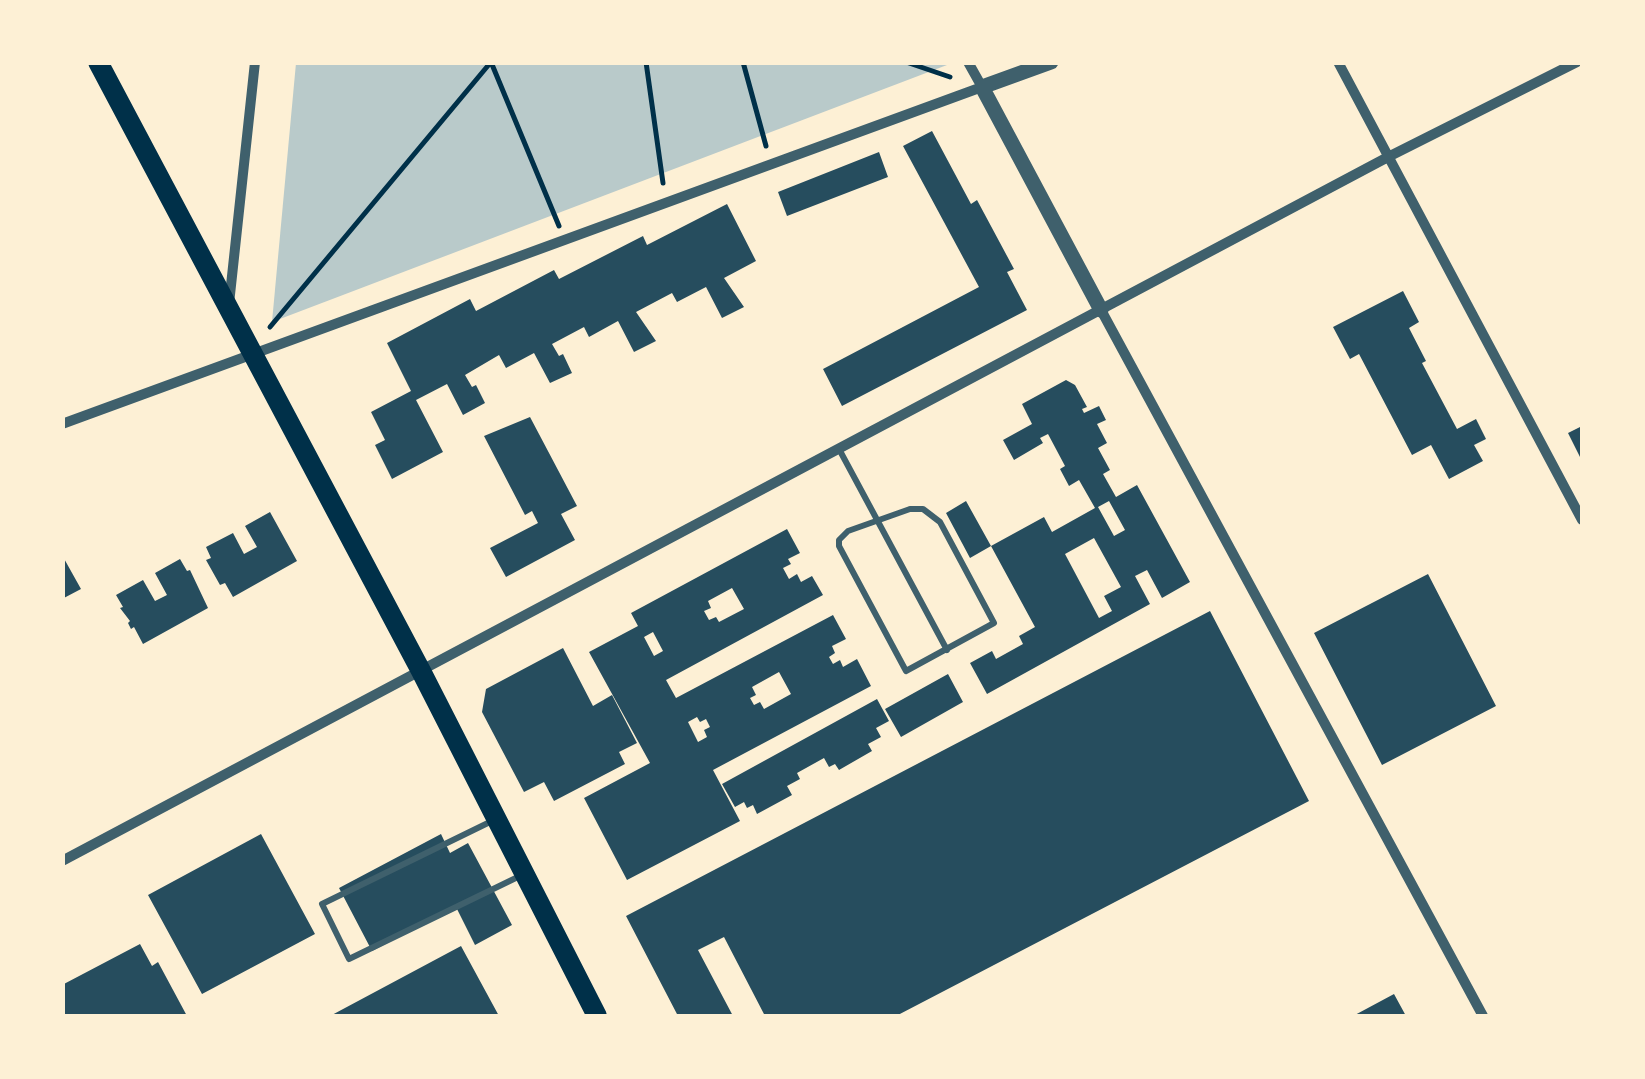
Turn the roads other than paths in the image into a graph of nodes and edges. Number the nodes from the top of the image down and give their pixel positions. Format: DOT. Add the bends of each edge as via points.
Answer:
graph roads {
  1 [pos="98,62"];
  2 [pos="255,62"];
  3 [pos="968,62"];
  4 [pos="1051,62"];
  5 [pos="1338,62"];
  6 [pos="1576,62"];
  7 [pos="982,87"];
  8 [pos="1388,157"];
  9 [pos="229,310"];
  10 [pos="1101,310"];
  11 [pos="252,354"];
  12 [pos="62,424"];
  13 [pos="839,449"];
  14 [pos="877,520"];
  15 [pos="1582,520"];
  16 [pos="947,650"];
  17 [pos="420,671"];
  18 [pos="496,819"];
  19 [pos="62,860"];
  20 [pos="523,874"];
  21 [pos="597,1016"];
  22 [pos="1482,1016"];
  1 -- 9 [label="main road"];
  2 -- 9 [label="street"];
  3 -- 7 [label="street"];
  4 -- 7 [label="street"];
  5 -- 8 [label="street"];
  6 -- 8 [label="street"];
  7 -- 10 [label="street"];
  7 -- 11 [label="street"];
  8 -- 10 [label="street"];
  8 -- 15 [label="street"];
  9 -- 11 [label="main road"];
  10 -- 13 [label="street"];
  10 -- 22 [label="street"];
  11 -- 12 [label="street"];
  11 -- 17 [label="main road"];
  13 -- 14 [label="lane"];
  13 -- 17 [label="street"];
  14 -- 16 [label="lane"];
  14 -- 16 [label="lane" via="844,532 839,546 897,654 906,670"];
  14 -- 16 [label="lane" via="923,509 940,522 994,623"];
  17 -- 18 [label="main road"];
  17 -- 19 [label="street"];
  18 -- 20 [label="main road"];
  18 -- 20 [label="lane" via="322,904 349,959"];
  20 -- 21 [label="main road"];
}
